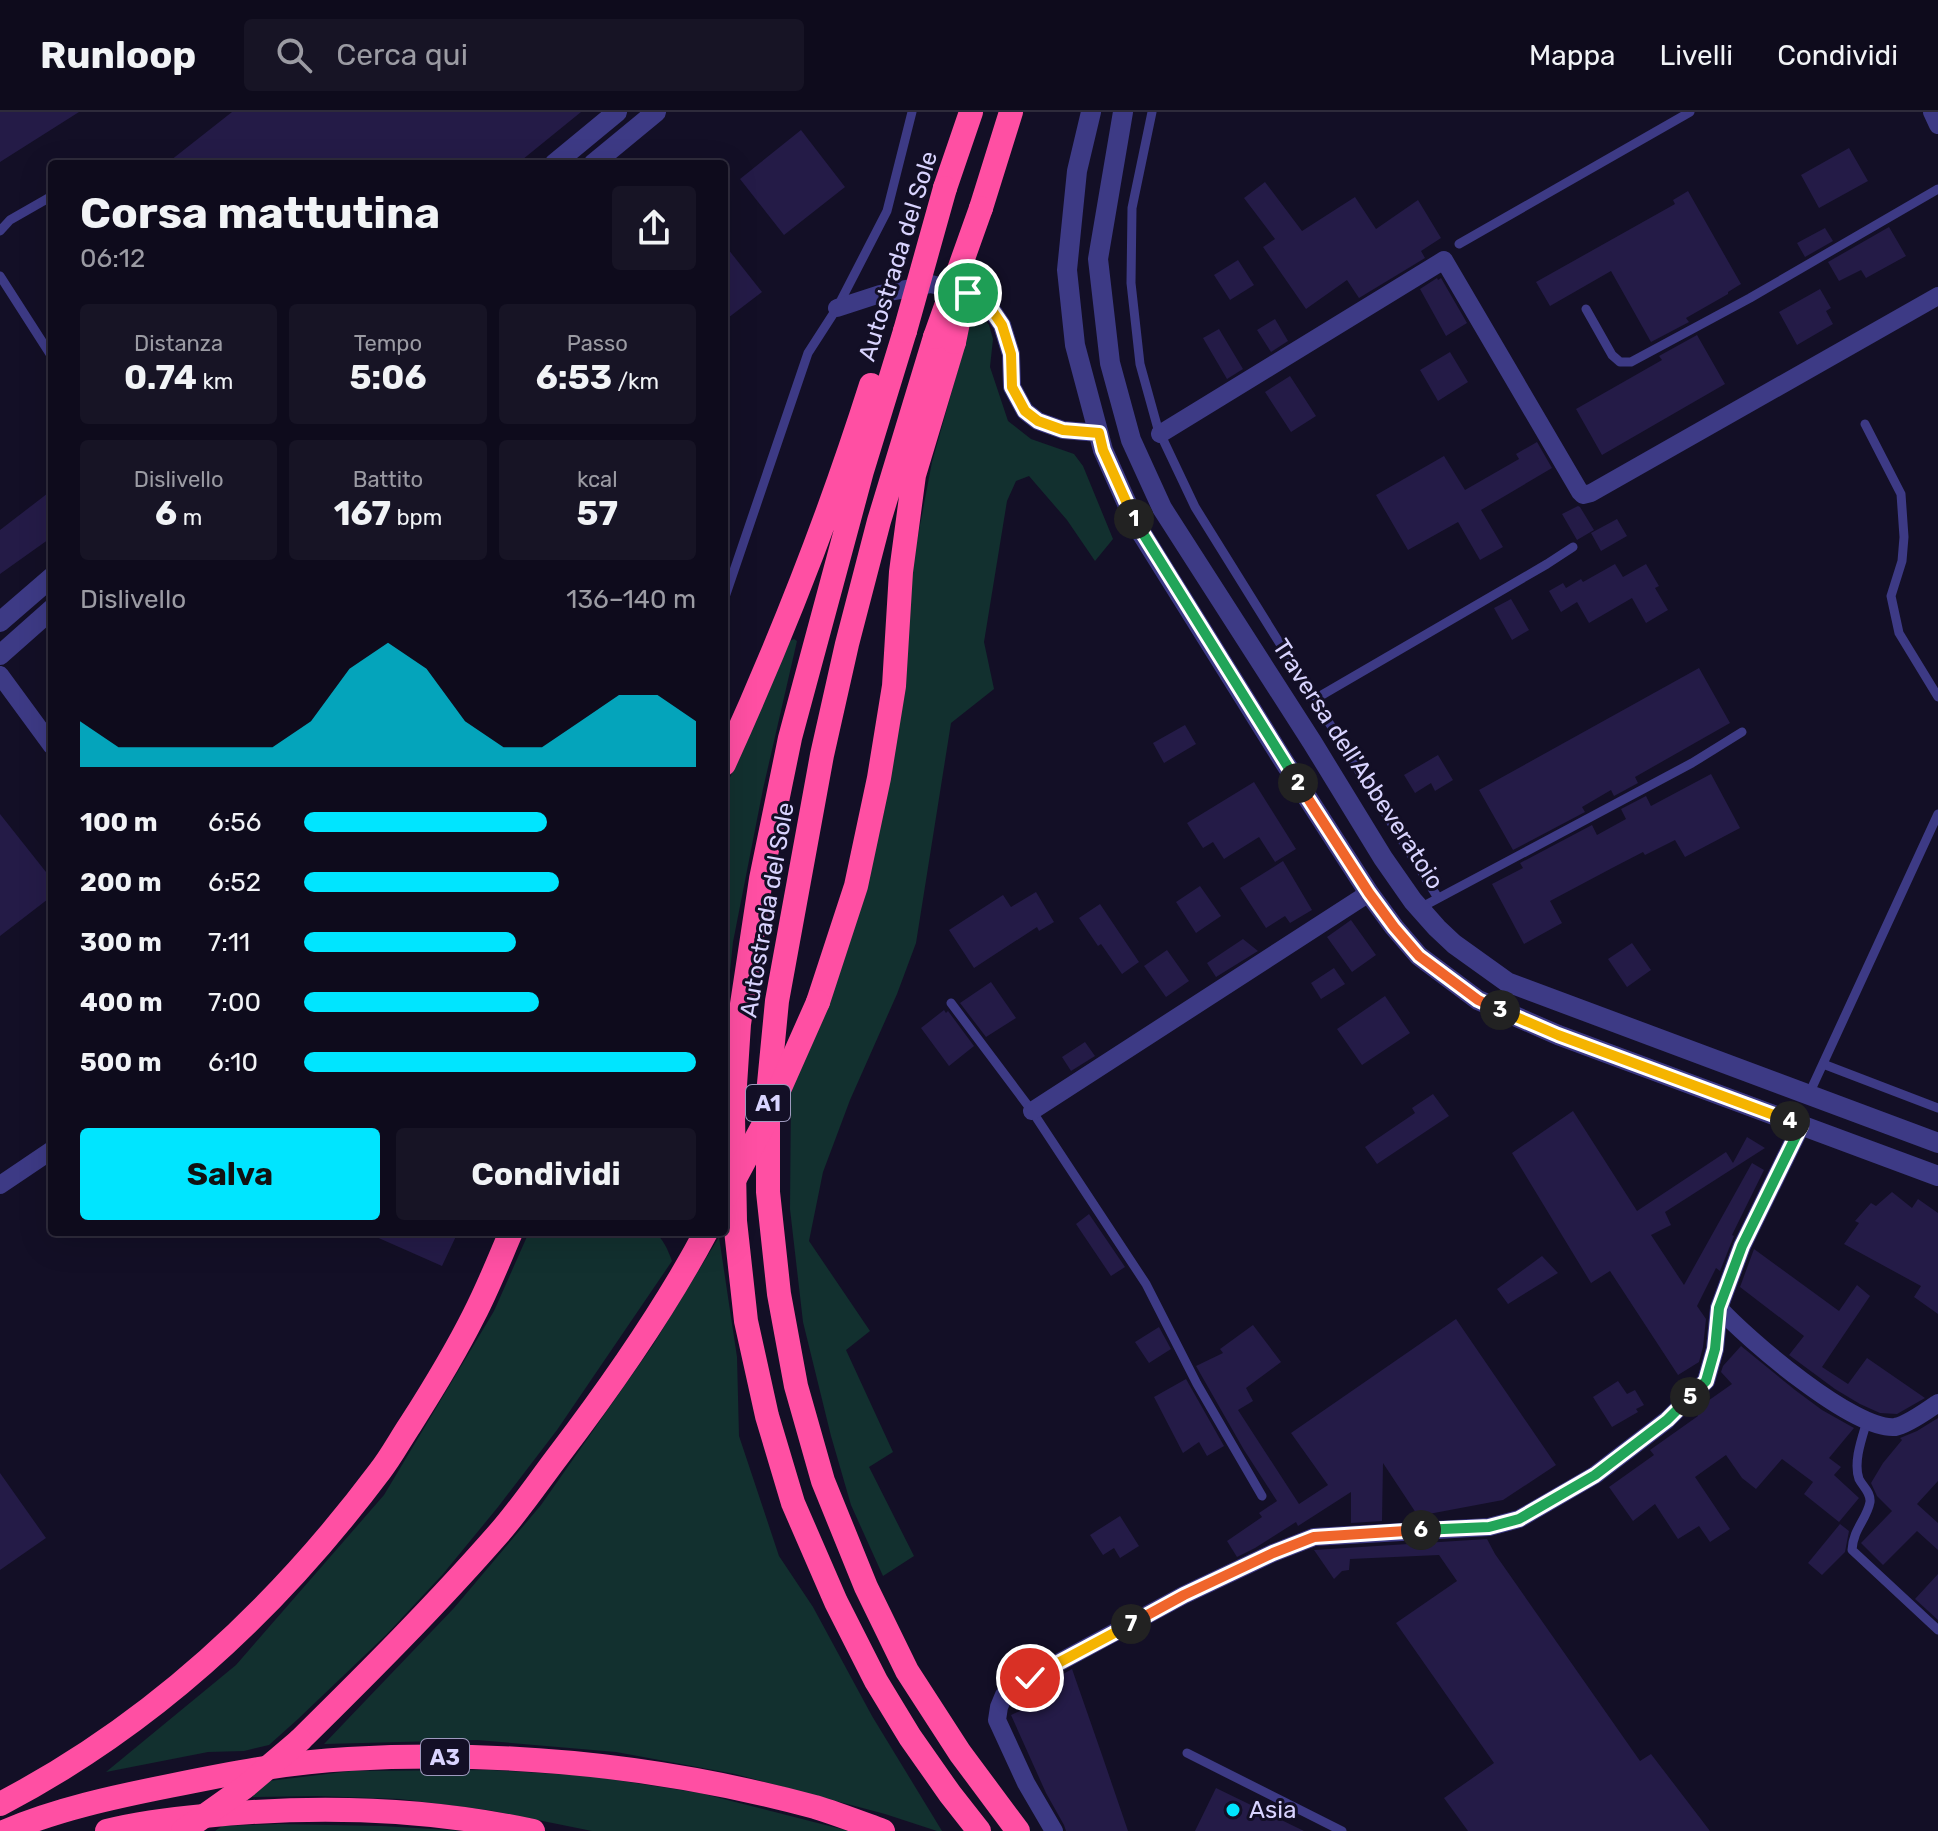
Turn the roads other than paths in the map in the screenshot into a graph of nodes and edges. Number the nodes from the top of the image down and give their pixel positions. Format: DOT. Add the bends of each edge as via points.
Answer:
graph roads {
  1 [pos="617,112"];
  2 [pos="656,112"];
  3 [pos="912,112"];
  4 [pos="971,112"];
  5 [pos="1011,112"];
  6 [pos="1091,112"];
  7 [pos="1123,112"];
  8 [pos="1152,112"];
  9 [pos="1690,112"];
  10 [pos="1932,112"];
  11 [pos="1938,125"];
  12 [pos="559,160"];
  13 [pos="598,160"];
  14 [pos="1938,189"];
  15 [pos="48,198"];
  16 [pos="0,231"];
  17 [pos="1459,244"];
  18 [pos="0,276"];
  19 [pos="1938,296"];
  20 [pos="837,308"];
  21 [pos="1586,309"];
  22 [pos="897,328"];
  23 [pos="945,339"];
  24 [pos="48,351"];
  25 [pos="1865,424"];
  26 [pos="1099,433"];
  27 [pos="1160,434"];
  28 [pos="1573,547"];
  29 [pos="48,580"];
  30 [pos="728,588"];
  31 [pos="48,613"];
  32 [pos="0,622"];
  33 [pos="0,655"];
  34 [pos="0,675"];
  35 [pos="1938,697"];
  36 [pos="1315,699"];
  37 [pos="1742,732"];
  38 [pos="48,741"];
  39 [pos="728,755"];
  40 [pos="1938,814"];
  41 [pos="1369,893"];
  42 [pos="1429,903"];
  43 [pos="951,1003"];
  44 [pos="1823,1064"];
  45 [pos="1809,1094"];
  46 [pos="1938,1108"];
  47 [pos="1032,1111"];
  48 [pos="1801,1126"];
  49 [pos="1938,1143"];
  50 [pos="48,1153"];
  51 [pos="1938,1176"];
  52 [pos="0,1185"];
  53 [pos="728,1192"];
  54 [pos="509,1236"];
  55 [pos="704,1236"];
  56 [pos="1719,1308"];
  57 [pos="1938,1403"];
  58 [pos="1867,1421"];
  59 [pos="1262,1496"];
  60 [pos="1938,1630"];
  61 [pos="1187,1753"];
  62 [pos="0,1804"];
  63 [pos="6,1831"];
  64 [pos="107,1831"];
  65 [pos="183,1831"];
  66 [pos="533,1831"];
  67 [pos="883,1831"];
  68 [pos="979,1831"];
  69 [pos="1018,1831"];
  70 [pos="1054,1831"];
  71 [pos="1342,1831"];
  1 -- 12 [label="street"];
  2 -- 13 [label="street"];
  3 -- 20 [label="lane" via="887,211"];
  4 -- 22 [label="highway, Autostrada del Sole, bridge" via="917,255"];
  5 -- 23 [label="highway, bridge"];
  6 -- 26 [label="street" via="1077,171 1067,270 1075,345"];
  7 -- 42 [label="street, Traversa dell'Abbeveratoio" via="1098,259 1110,363 1131,440 1162,508 1383,858"];
  8 -- 27 [label="lane" via="1132,208 1131,283 1140,364"];
  9 -- 17 [label="lane"];
  10 -- 11 [label="street"];
  14 -- 21 [label="lane" via="1631,362 1612,355"];
  15 -- 16 [label="lane"];
  18 -- 24 [label="lane"];
  19 -- 27 [label="street" via="1583,495 1444,260"];
  20 -- 26 [label="street" via="931,284 968,293 989,306 1002,325 1011,354 1012,387 1025,411 1063,430"];
  20 -- 30 [label="lane" via="808,353"];
  22 -- 39 [label="highway" via="765,675"];
  22 -- 68 [label="highway, Autostrada del Sole / A1" via="790,738 761,879 739,1024 733,1116 735,1221 746,1321 793,1503 876,1681"];
  23 -- 53 [label="highway, bridge" via="914,475 894,686 856,886 818,1002"];
  23 -- 69 [label="highway, Autostrada del Sole / A1" via="879,521 822,755 777,1001 768,1094 768,1192 796,1386 823,1481 907,1671"];
  25 -- 35 [label="lane" via="1901,494 1902,561 1891,596 1899,633"];
  26 -- 41 [label="street" via="1137,526"];
  27 -- 36 [label="lane" via="1195,507"];
  28 -- 36 [label="lane"];
  29 -- 32 [label="street"];
  31 -- 33 [label="street"];
  34 -- 38 [label="street"];
  36 -- 42 [label="lane"];
  37 -- 42 [label="lane"];
  40 -- 44 [label="lane"];
  41 -- 47 [label="street"];
  41 -- 48 [label="street" via="1419,956 1478,1000"];
  42 -- 45 [label="street, Traversa dell'Abbeveratoio" via="1437,928 1507,982"];
  43 -- 47 [label="lane"];
  44 -- 45 [label="lane"];
  44 -- 46 [label="lane"];
  45 -- 49 [label="street, Traversa dell'Abbeveratoio"];
  47 -- 59 [label="lane" via="1146,1284"];
  48 -- 51 [label="street"];
  48 -- 56 [label="street" via="1742,1246"];
  50 -- 52 [label="street"];
  54 -- 62 [label="highway" via="431,1392 382,1469 310,1557 210,1659 121,1731"];
  55 -- 65 [label="highway, bridge" via="590,1413 501,1531 300,1740"];
  56 -- 58 [label="street" via="1822,1395"];
  56 -- 70 [label="street" via="1706,1381 1667,1420 1595,1475 1519,1519 1489,1527 1314,1537 1184,1595 1004,1695 997,1720"];
  57 -- 58 [label="street" via="1899,1427"];
  58 -- 60 [label="lane" via="1858,1476 1870,1504 1852,1538 1852,1550"];
  61 -- 71 [label="lane"];
  63 -- 67 [label="highway, A3" via="100,1800 270,1767 437,1757 542,1759 684,1778 817,1808"];
  64 -- 66 [label="highway" via="212,1815 318,1810 409,1813"];
}
